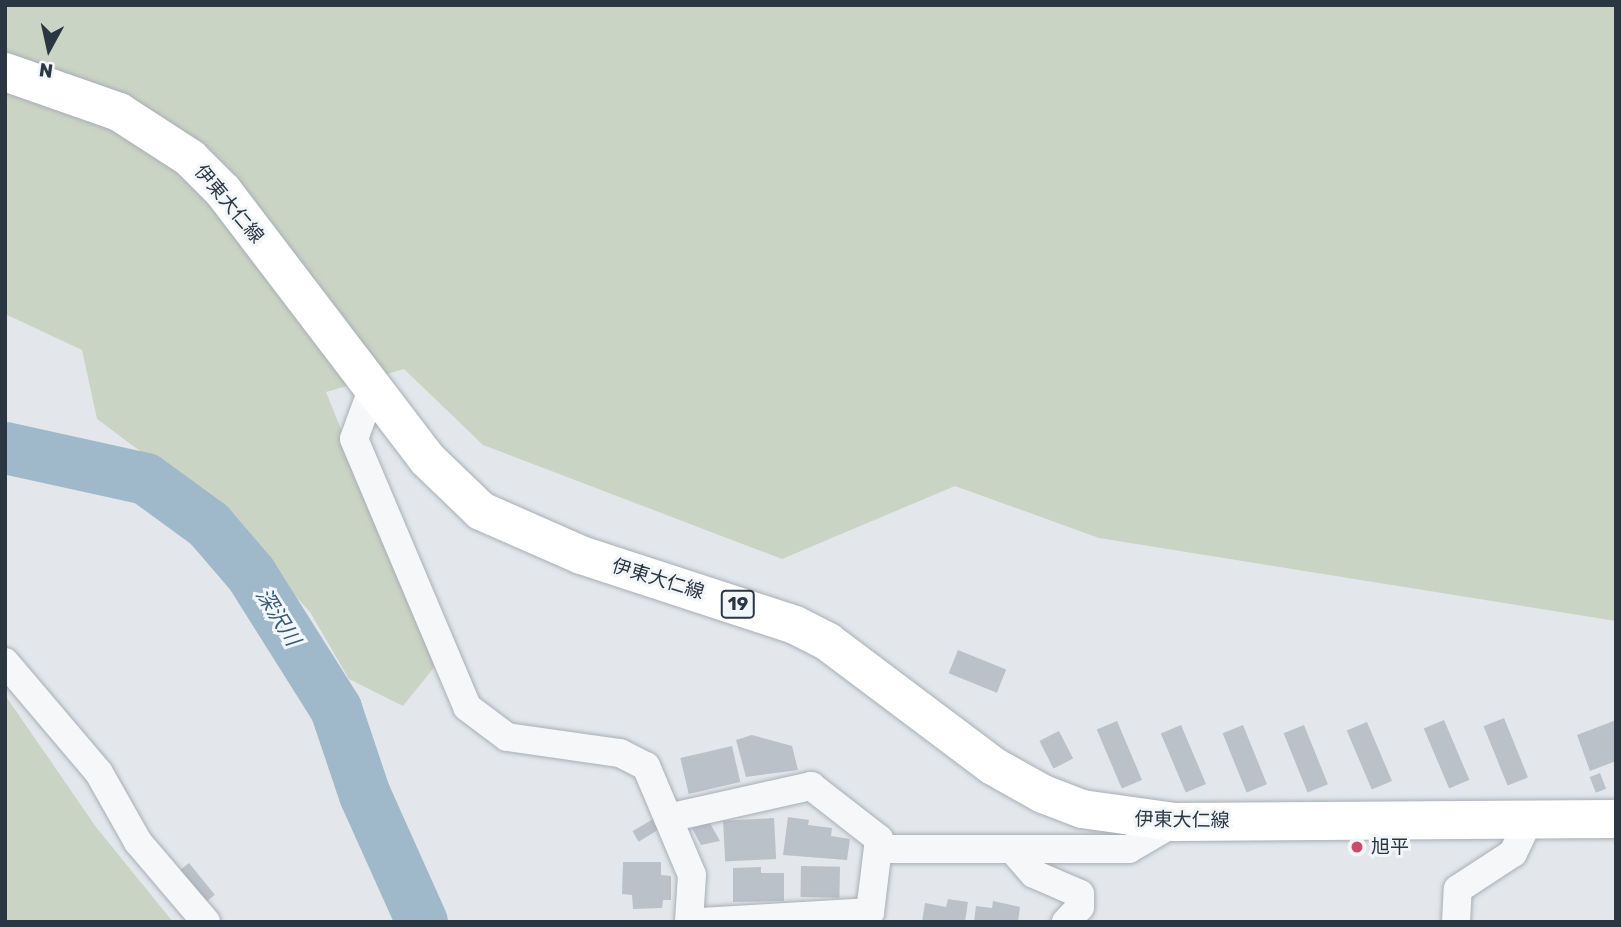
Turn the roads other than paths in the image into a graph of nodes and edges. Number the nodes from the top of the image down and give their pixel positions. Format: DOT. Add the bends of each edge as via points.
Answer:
graph roads {
  1 [pos="5,72"];
  2 [pos="373,387"];
  3 [pos="5,662"];
  4 [pos="668,818"];
  5 [pos="1530,818"];
  6 [pos="1616,819"];
  7 [pos="1175,822"];
  8 [pos="880,849"];
  9 [pos="1012,849"];
  10 [pos="205,922"];
  11 [pos="689,922"];
  12 [pos="702,922"];
  13 [pos="1066,922"];
  14 [pos="1456,922"];
  1 -- 2 [label="main road, 伊東大仁線 / 19" via="119,112 190,158 223,191"];
  2 -- 4 [label="street" via="354,439 467,707 506,737 636,759 653,775"];
  2 -- 7 [label="main road, 伊東大仁線 / 19" via="451,486 481,511 581,555 795,625 828,642 993,766 1043,794 1082,809"];
  3 -- 10 [label="street" via="99,773 138,842"];
  4 -- 8 [label="street" via="811,786 879,839"];
  4 -- 11 [label="street" via="692,875"];
  5 -- 6 [label="main road, 伊東大仁線 / 19"];
  5 -- 7 [label="main road, 伊東大仁線 / 19"];
  5 -- 14 [label="street" via="1513,853 1458,889"];
  7 -- 9 [label="street" via="1129,849"];
  8 -- 9 [label="street"];
  8 -- 12 [label="street" via="870,912"];
  9 -- 13 [label="street" via="1034,874 1080,894 1080,907"];
}
